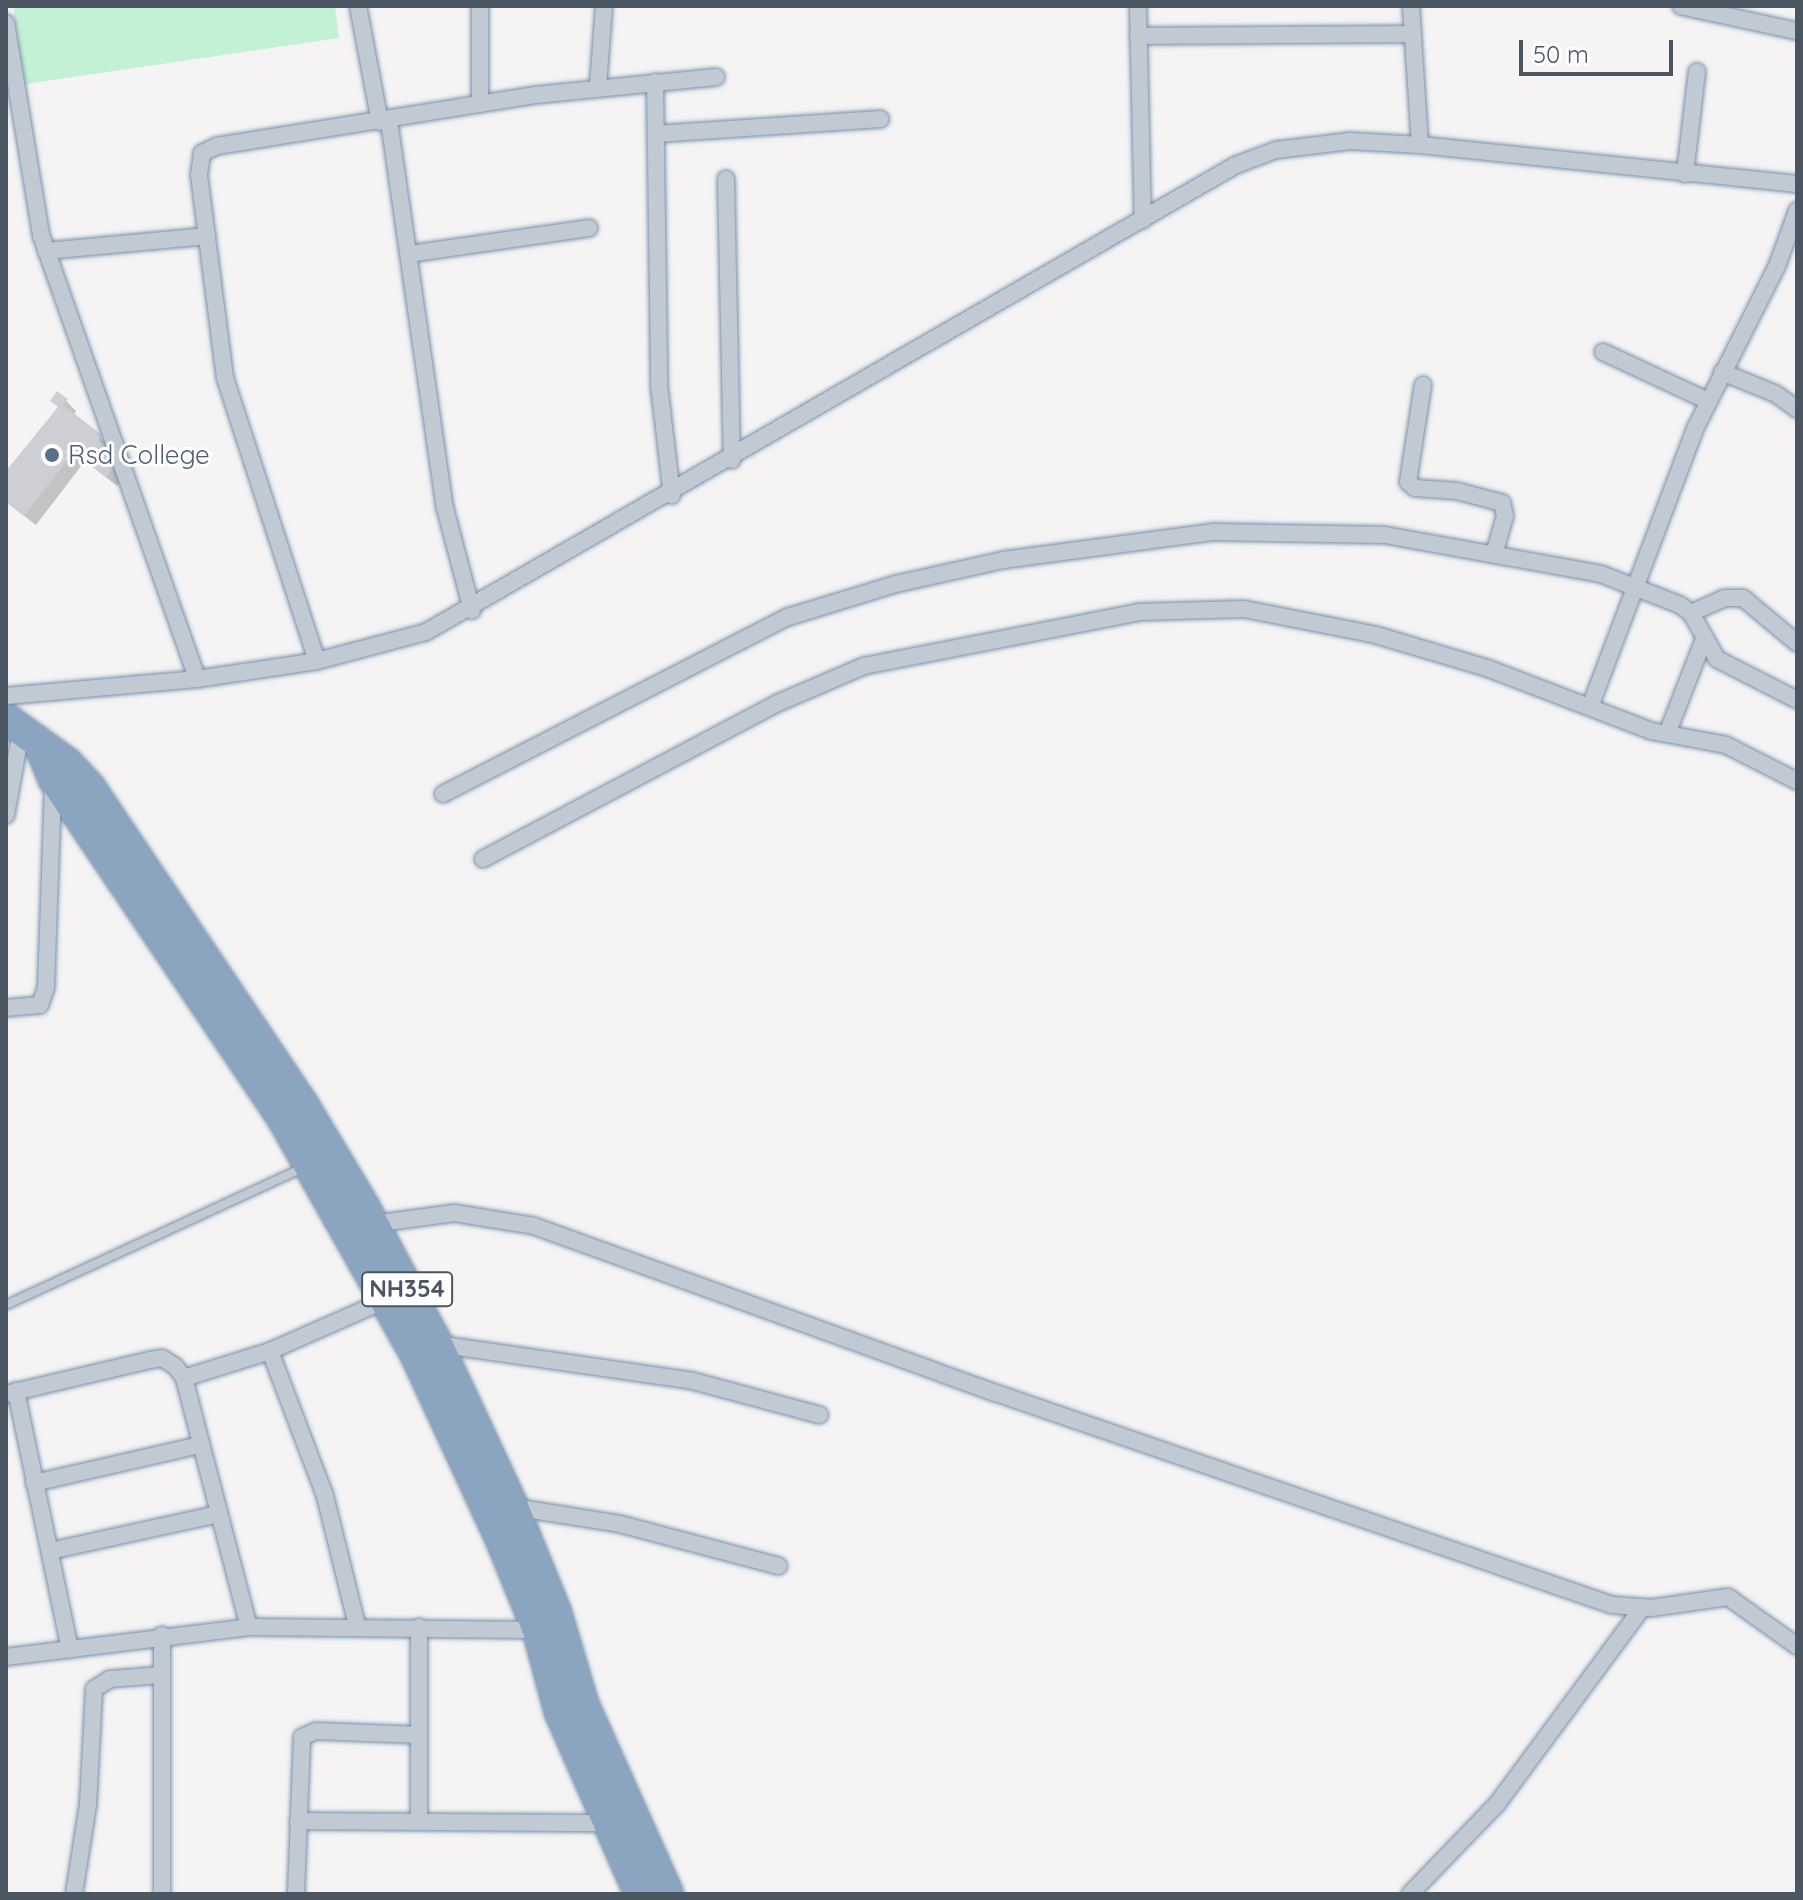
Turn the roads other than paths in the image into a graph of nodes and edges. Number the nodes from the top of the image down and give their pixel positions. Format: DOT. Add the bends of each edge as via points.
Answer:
graph roads {
  1 [pos="358,6"];
  2 [pos="480,6"];
  3 [pos="604,6"];
  4 [pos="1138,6"];
  5 [pos="1411,6"];
  6 [pos="1681,6"];
  7 [pos="6,23"];
  8 [pos="1797,31"];
  9 [pos="1412,34"];
  10 [pos="1138,36"];
  11 [pos="1697,72"];
  12 [pos="716,77"];
  13 [pos="655,82"];
  14 [pos="598,86"];
  15 [pos="480,104"];
  16 [pos="881,119"];
  17 [pos="385,122"];
  18 [pos="656,134"];
  19 [pos="1420,145"];
  20 [pos="1685,174"];
  21 [pos="726,179"];
  22 [pos="1797,184"];
  23 [pos="1797,211"];
  24 [pos="1143,220"];
  25 [pos="589,228"];
  26 [pos="207,236"];
  27 [pos="46,251"];
  28 [pos="409,254"];
  29 [pos="1603,352"];
  30 [pos="1722,372"];
  31 [pos="1423,385"];
  32 [pos="1708,401"];
  33 [pos="1797,409"];
  34 [pos="732,460"];
  35 [pos="672,495"];
  36 [pos="1494,554"];
  37 [pos="1634,585"];
  38 [pos="472,610"];
  39 [pos="1691,613"];
  40 [pos="1704,639"];
  41 [pos="1797,643"];
  42 [pos="317,661"];
  43 [pos="197,679"];
  44 [pos="6,696"];
  45 [pos="1797,700"];
  46 [pos="1590,707"];
  47 [pos="22,732"];
  48 [pos="1667,734"];
  49 [pos="54,779"];
  50 [pos="1797,781"];
  51 [pos="443,794"];
  52 [pos="6,815"];
  53 [pos="483,859"];
  54 [pos="6,1008"];
  55 [pos="310,1164"];
  56 [pos="373,1224"];
  57 [pos="396,1294"];
  58 [pos="6,1305"];
  59 [pos="437,1344"];
  60 [pos="270,1351"];
  61 [pos="184,1378"];
  62 [pos="11,1392"];
  63 [pos="820,1415"];
  64 [pos="200,1445"];
  65 [pos="34,1483"];
  66 [pos="513,1507"];
  67 [pos="218,1514"];
  68 [pos="50,1551"];
  69 [pos="779,1566"];
  70 [pos="1642,1608"];
  71 [pos="357,1625"];
  72 [pos="249,1627"];
  73 [pos="419,1627"];
  74 [pos="538,1630"];
  75 [pos="162,1635"];
  76 [pos="1797,1646"];
  77 [pos="70,1649"];
  78 [pos="6,1657"];
  79 [pos="162,1675"];
  80 [pos="419,1735"];
  81 [pos="298,1821"];
  82 [pos="419,1821"];
  83 [pos="606,1823"];
  84 [pos="74,1894"];
  85 [pos="162,1894"];
  86 [pos="296,1894"];
  87 [pos="640,1894"];
  88 [pos="668,1894"];
  89 [pos="1410,1894"];
  1 -- 17 [label="street"];
  2 -- 15 [label="street"];
  3 -- 14 [label="street"];
  4 -- 10 [label="street"];
  5 -- 9 [label="street"];
  6 -- 8 [label="street"];
  7 -- 27 [label="street"];
  9 -- 10 [label="street"];
  9 -- 19 [label="street"];
  10 -- 24 [label="street"];
  11 -- 20 [label="street"];
  12 -- 13 [label="street"];
  13 -- 14 [label="street"];
  13 -- 18 [label="street"];
  14 -- 15 [label="street"];
  15 -- 17 [label="street"];
  16 -- 18 [label="street"];
  17 -- 26 [label="street" via="209,148 199,163"];
  17 -- 28 [label="street"];
  18 -- 35 [label="street" via="659,385"];
  19 -- 20 [label="street"];
  19 -- 24 [label="street" via="1350,141 1276,150 1236,165"];
  20 -- 22 [label="street"];
  21 -- 34 [label="street"];
  23 -- 30 [label="street" via="1777,266"];
  24 -- 34 [label="street"];
  25 -- 28 [label="street"];
  26 -- 27 [label="street"];
  26 -- 42 [label="street" via="225,378"];
  27 -- 43 [label="street"];
  28 -- 38 [label="street" via="445,508"];
  29 -- 32 [label="street"];
  30 -- 32 [label="street"];
  30 -- 33 [label="street" via="1776,394"];
  31 -- 36 [label="street" via="1408,482 1415,488 1457,491 1502,503 1505,516"];
  32 -- 37 [label="street"];
  34 -- 35 [label="street"];
  35 -- 38 [label="street"];
  36 -- 37 [label="street"];
  36 -- 51 [label="street" via="1385,535 1214,532 1095,545 896,584 743,637"];
  37 -- 39 [label="street"];
  37 -- 46 [label="street"];
  38 -- 42 [label="street" via="426,632"];
  39 -- 40 [label="street"];
  39 -- 41 [label="street" via="1724,598 1743,598"];
  40 -- 45 [label="street" via="1726,666"];
  40 -- 48 [label="street"];
  42 -- 43 [label="street"];
  43 -- 44 [label="street"];
  46 -- 48 [label="street"];
  46 -- 53 [label="street" via="1433,651 1303,618 1244,609 1138,612 864,666 778,703"];
  47 -- 49 [label="highway, NH354"];
  47 -- 52 [label="street"];
  47 -- 56 [label="highway, NH354" via="67,763 90,788 303,1105"];
  48 -- 50 [label="street" via="1726,745"];
  49 -- 54 [label="street" via="46,988 40,1005"];
  49 -- 55 [label="highway, NH354"];
  55 -- 57 [label="highway, NH354"];
  55 -- 58 [label="lane"];
  56 -- 57 [label="highway, NH354"];
  56 -- 70 [label="street" via="454,1213 534,1226 1104,1431 1612,1605"];
  57 -- 59 [label="highway, NH354"];
  57 -- 60 [label="street"];
  57 -- 74 [label="highway, NH354"];
  59 -- 63 [label="street" via="693,1381"];
  59 -- 66 [label="highway, NH354"];
  60 -- 61 [label="street"];
  60 -- 71 [label="street" via="325,1496"];
  61 -- 62 [label="street" via="162,1358"];
  61 -- 64 [label="street"];
  62 -- 65 [label="street"];
  64 -- 65 [label="street"];
  64 -- 67 [label="street"];
  65 -- 68 [label="street"];
  66 -- 69 [label="street" via="620,1524"];
  66 -- 88 [label="highway, NH354" via="556,1613 583,1704"];
  67 -- 68 [label="street"];
  67 -- 72 [label="street"];
  68 -- 77 [label="street"];
  70 -- 76 [label="street" via="1728,1597"];
  70 -- 89 [label="street" via="1497,1804"];
  71 -- 72 [label="street"];
  71 -- 73 [label="street"];
  72 -- 75 [label="street"];
  73 -- 74 [label="street"];
  73 -- 80 [label="street"];
  74 -- 83 [label="highway, NH354" via="560,1712"];
  75 -- 77 [label="street"];
  75 -- 79 [label="street"];
  77 -- 78 [label="street"];
  79 -- 84 [label="street" via="110,1679 94,1689 88,1805"];
  79 -- 85 [label="street"];
  80 -- 81 [label="street" via="307,1732 299,1744"];
  80 -- 82 [label="street"];
  81 -- 82 [label="street"];
  81 -- 86 [label="street"];
  82 -- 83 [label="street"];
  83 -- 87 [label="highway, NH354"];
}
